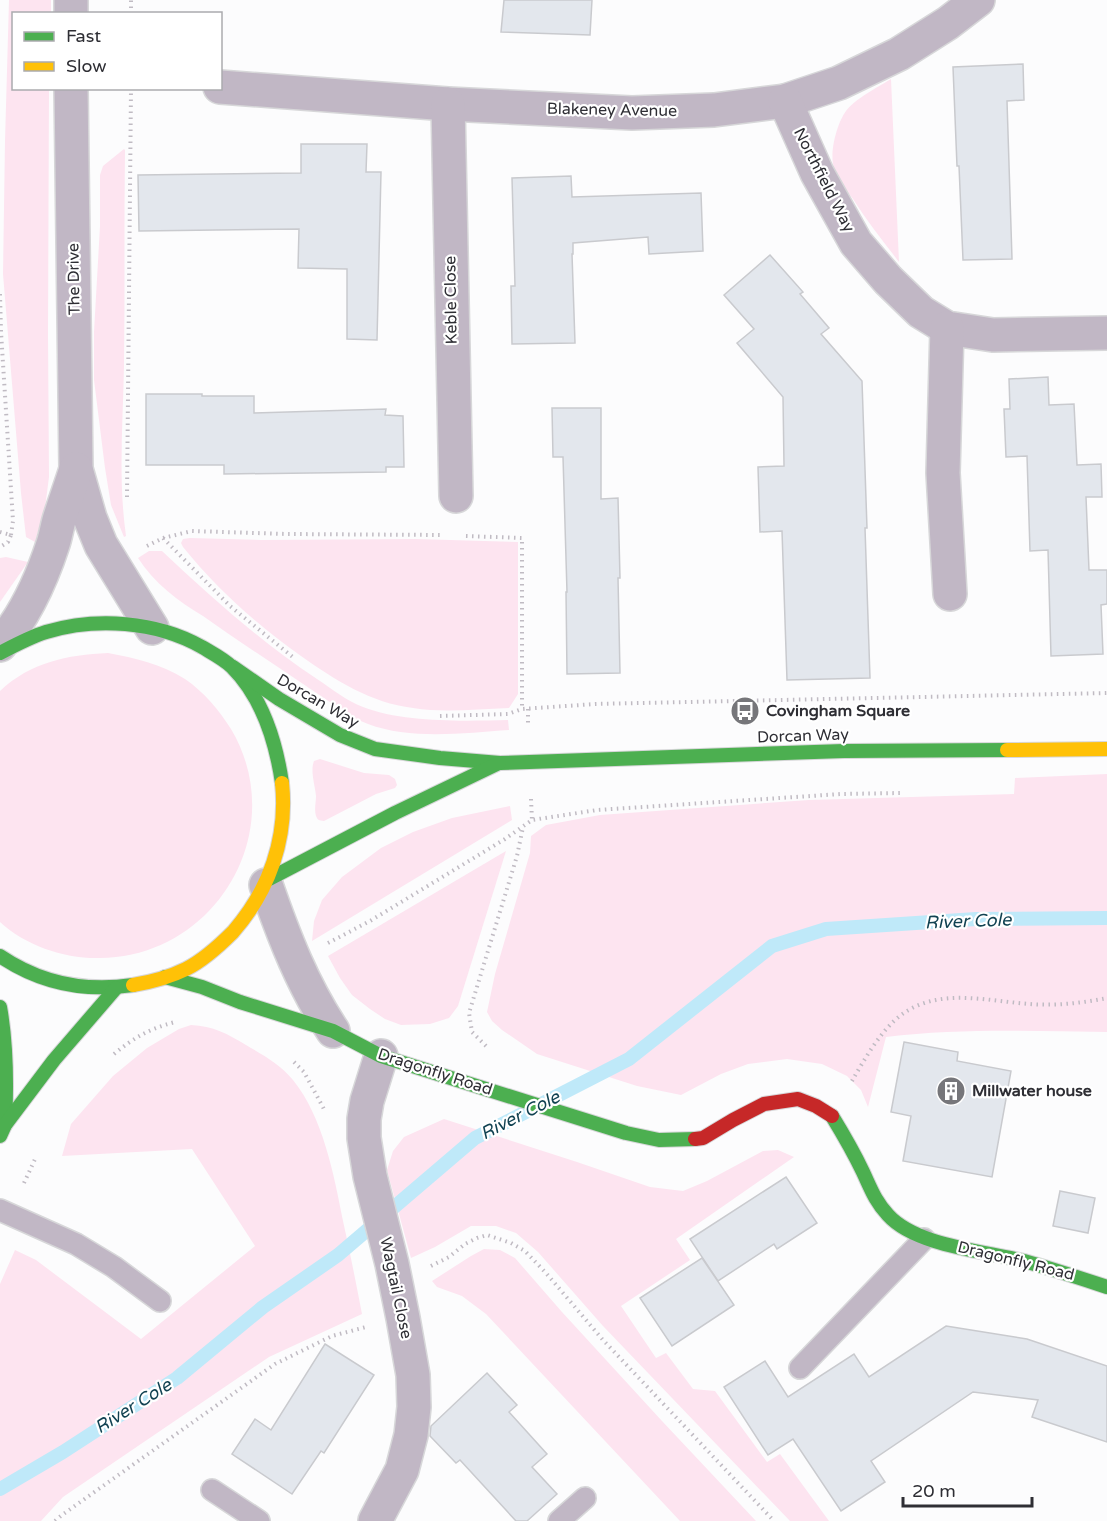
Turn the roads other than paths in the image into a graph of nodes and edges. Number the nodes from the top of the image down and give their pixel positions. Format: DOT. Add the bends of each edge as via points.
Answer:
graph roads {
  1 [pos="978,0"];
  2 [pos="222,87"];
  3 [pos="71,90"];
  4 [pos="785,101"];
  5 [pos="448,104"];
  6 [pos="947,328"];
  7 [pos="1107,333"];
  8 [pos="76,469"];
  9 [pos="456,496"];
  10 [pos="950,594"];
  11 [pos="152,628"];
  12 [pos="0,645"];
  13 [pos="0,653"];
  14 [pos="233,667"];
  15 [pos="1107,749"];
  16 [pos="500,763"];
  17 [pos="267,882"];
  18 [pos="0,956"];
  19 [pos="165,977"];
  20 [pos="116,988"];
  21 [pos="0,1007"];
  22 [pos="333,1031"];
  23 [pos="381,1056"];
  24 [pos="2,1131"];
  25 [pos="0,1210"];
  26 [pos="924,1239"];
  27 [pos="1107,1287"];
  28 [pos="160,1301"];
  29 [pos="800,1368"];
  30 [pos="212,1490"];
  31 [pos="585,1498"];
  32 [pos="379,1519"];
  33 [pos="259,1521"];
  34 [pos="559,1521"];
  1 -- 4 [label="street, Blakeney Avenue" via="899,54 839,83"];
  2 -- 5 [label="street, Blakeney Avenue"];
  3 -- 8 [label="street, The Drive"];
  4 -- 5 [label="street, Blakeney Avenue" via="714,110 632,113"];
  4 -- 6 [label="street, Northfield Way" via="817,173 856,243 921,312"];
  5 -- 9 [label="street, Keble Close"];
  6 -- 7 [label="street, Northfield Way" via="993,335"];
  6 -- 10 [label="street" via="943,473"];
  8 -- 11 [label="street, The Drive" via="101,545"];
  8 -- 12 [label="street, The Drive" via="46,562 24,613"];
  11 -- 13 [label="main road, Dorcan Way" via="111,623 72,625 34,635"];
  11 -- 14 [label="main road, Dorcan Way" via="190,640"];
  14 -- 16 [label="main road, Dorcan Way" via="279,699 360,743 390,752"];
  14 -- 17 [label="main road" via="266,719 284,786 283,831"];
  15 -- 16 [label="main road, Dorcan Way" via="844,751"];
  16 -- 17 [label="main road, Dorcan Way" via="365,828"];
  17 -- 19 [label="main road" via="254,908 220,945 186,969"];
  17 -- 22 [label="street" via="295,962"];
  18 -- 20 [label="main road" via="42,978 92,988"];
  19 -- 20 [label="main road"];
  19 -- 22 [label="main road, Dragonfly Road"];
  20 -- 24 [label="main road" via="54,1060"];
  21 -- 24 [label="main road" via="8,1077"];
  22 -- 23 [label="main road, Dragonfly Road"];
  23 -- 26 [label="main road, Dragonfly Road" via="659,1140 703,1138 764,1104 798,1099 832,1115 874,1198 889,1218"];
  23 -- 32 [label="street, Wagtail Close" via="367,1101 364,1138 403,1318 413,1374 414,1407 402,1470"];
  25 -- 28 [label="lane" via="76,1244"];
  26 -- 27 [label="main road, Dragonfly Road" via="1023,1261"];
  26 -- 29 [label="lane"];
  30 -- 33 [label="lane"];
  31 -- 34 [label="lane"];
}
